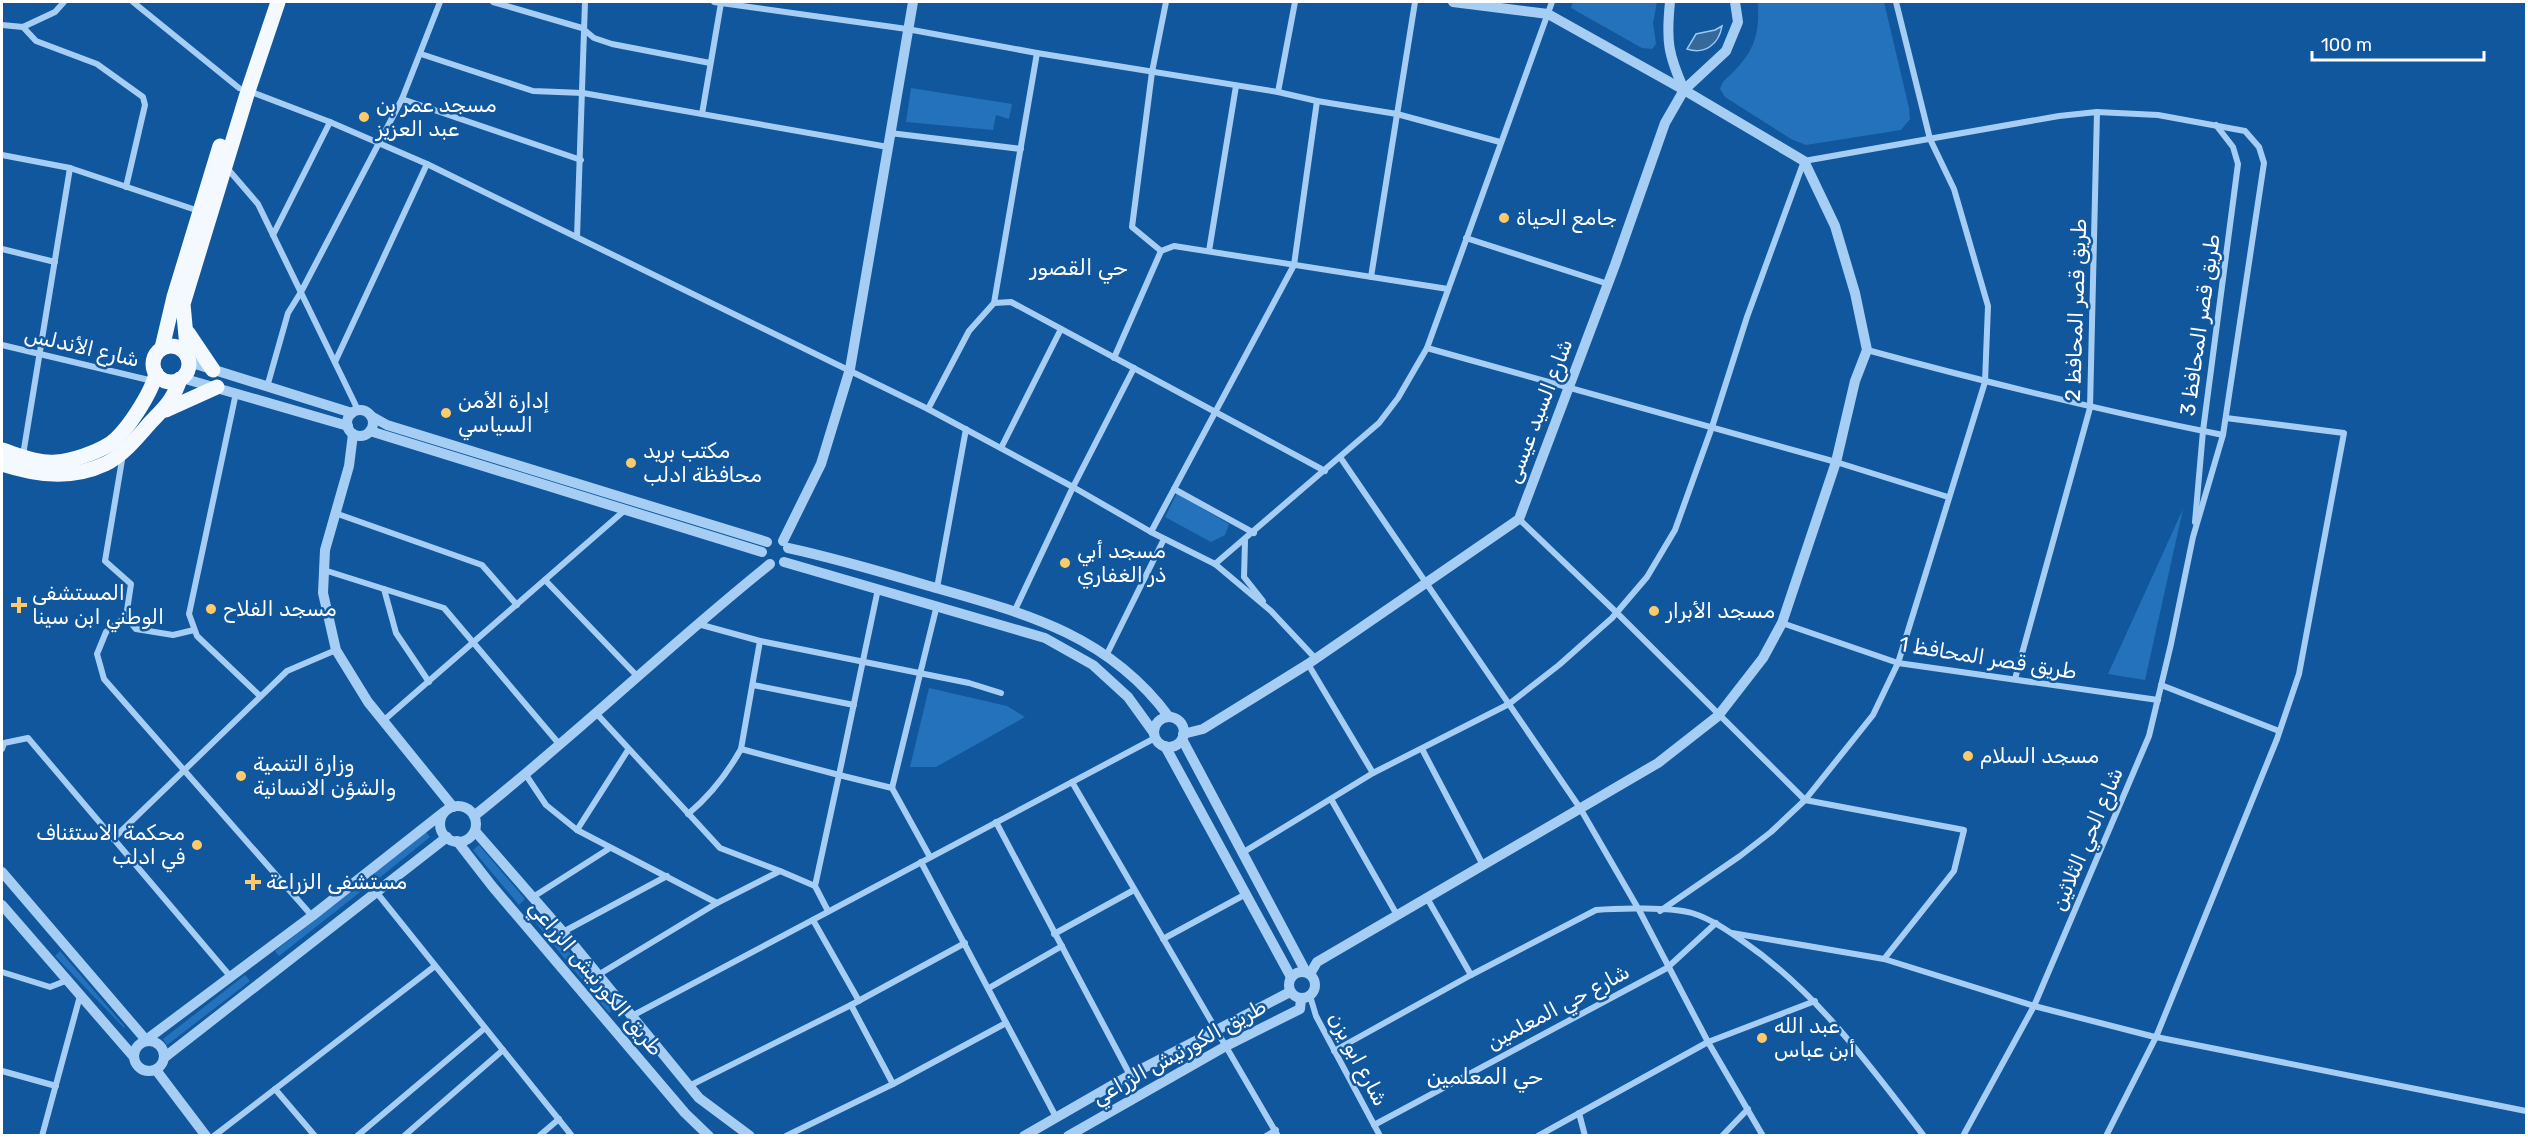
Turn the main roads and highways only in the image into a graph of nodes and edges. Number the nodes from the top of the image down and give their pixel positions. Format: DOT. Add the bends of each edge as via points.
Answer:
graph roads {
  1 [pos="269,2"];
  2 [pos="279,2"];
  3 [pos="244,89"];
  4 [pos="184,326"];
  5 [pos="162,348"];
  6 [pos="189,360"];
  7 [pos="213,370"];
  8 [pos="155,377"];
  9 [pos="181,379"];
  10 [pos="217,387"];
  11 [pos="158,414"];
  12 [pos="2,450"];
  13 [pos="2,464"];
  1 -- 3 [label="main road"];
  2 -- 3 [label="main road"];
  3 -- 4 [label="main road" via="183,304"];
  3 -- 5 [label="main road" via="199,211"];
  4 -- 6 [label="main road"];
  4 -- 7 [label="main road"];
  5 -- 6 [label="main road" via="179,348"];
  5 -- 8 [label="main road" via="154,360"];
  6 -- 9 [label="main road"];
  8 -- 9 [label="main road"];
  8 -- 12 [label="main road" via="137,414 110,444 55,463"];
  9 -- 11 [label="main road" via="174,397"];
  10 -- 11 [label="main road"];
  11 -- 13 [label="main road" via="124,451 105,464 62,476"];
}
